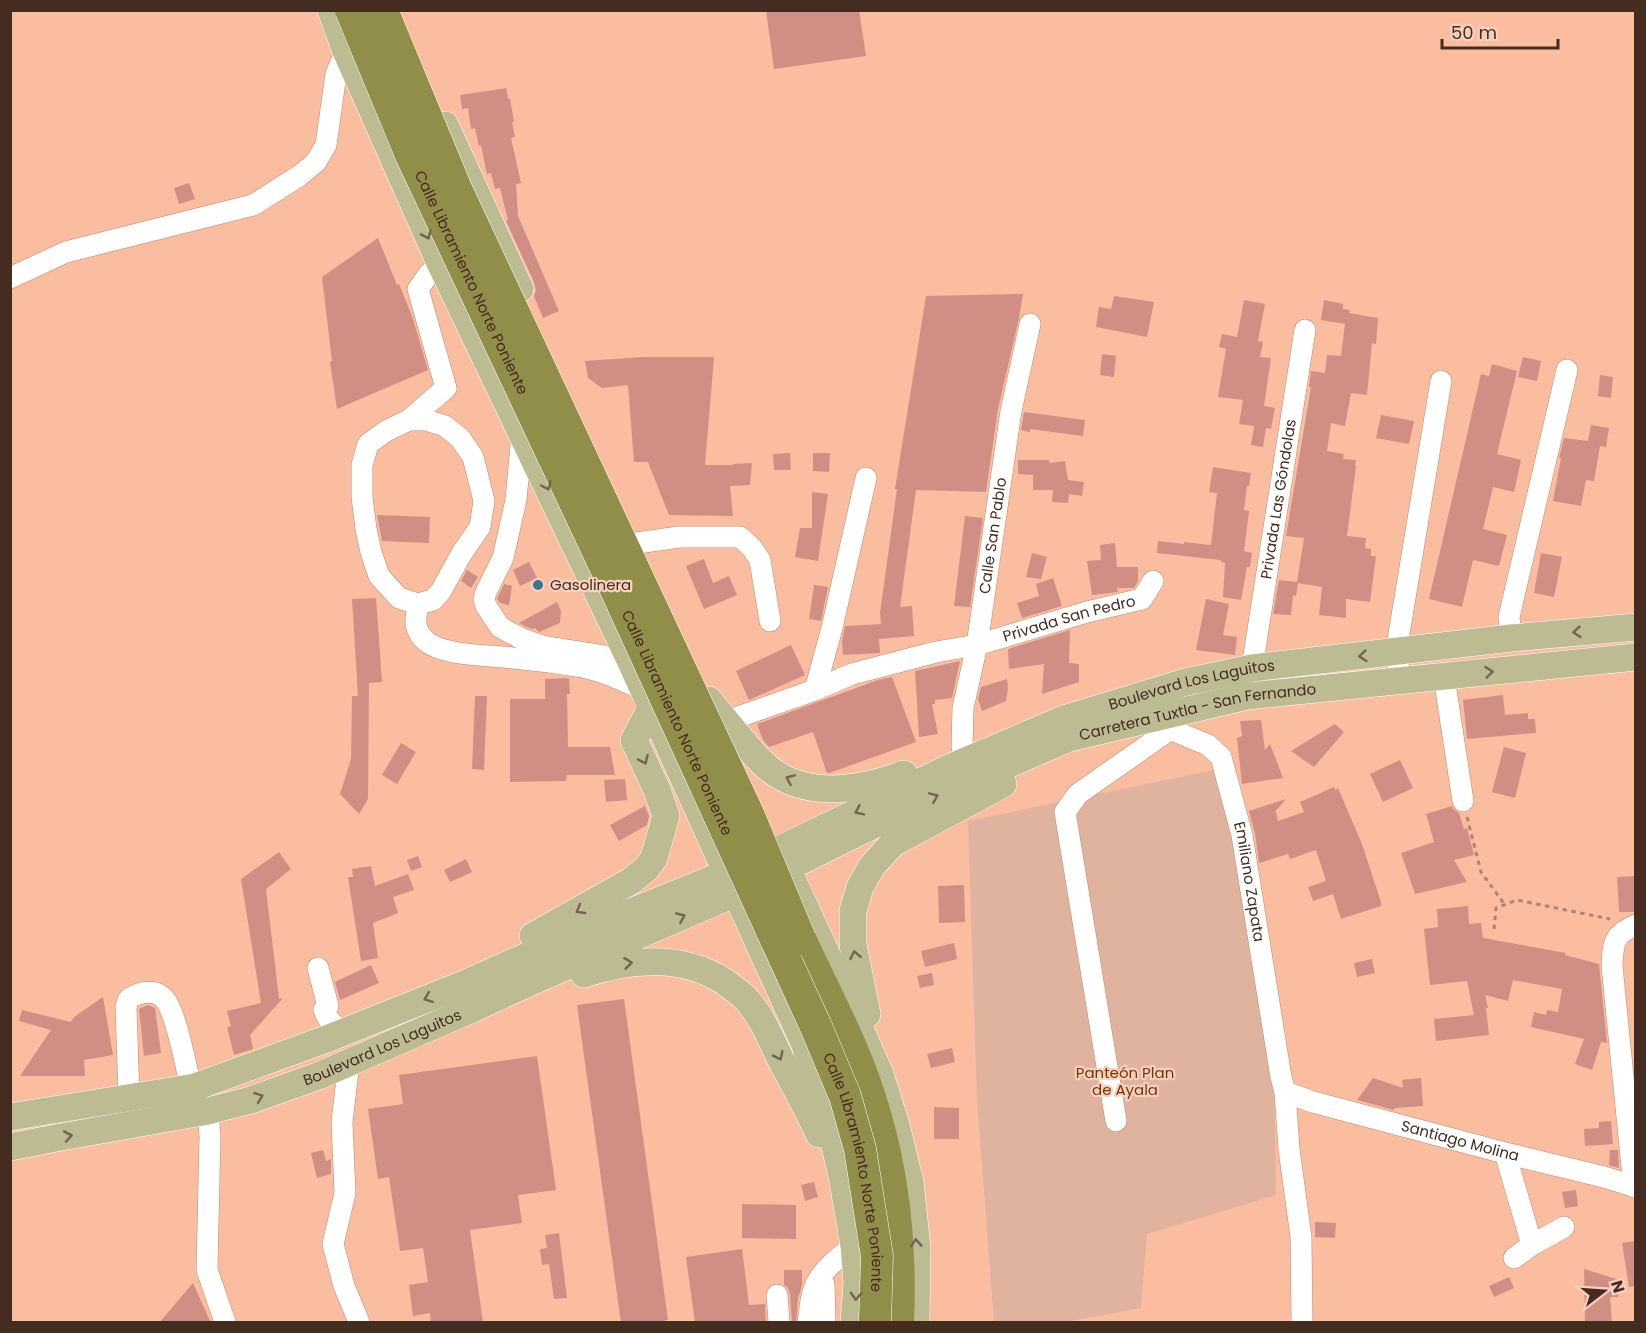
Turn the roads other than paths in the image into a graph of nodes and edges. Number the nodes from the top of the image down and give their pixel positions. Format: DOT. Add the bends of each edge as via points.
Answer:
graph roads {
  1 [pos="331,10"];
  2 [pos="351,10"];
  3 [pos="382,10"];
  4 [pos="397,10"];
  5 [pos="346,51"];
  6 [pos="440,263"];
  7 [pos="10,278"];
  8 [pos="1030,324"];
  9 [pos="1305,330"];
  10 [pos="1567,370"];
  11 [pos="1441,381"];
  12 [pos="409,420"];
  13 [pos="522,433"];
  14 [pos="866,478"];
  15 [pos="637,543"];
  16 [pos="1153,581"];
  17 [pos="418,604"];
  18 [pos="770,621"];
  19 [pos="1635,627"];
  20 [pos="1511,639"];
  21 [pos="977,645"];
  22 [pos="1396,652"];
  23 [pos="1635,657"];
  24 [pos="630,660"];
  25 [pos="1252,668"];
  26 [pos="1444,677"];
  27 [pos="1401,680"];
  28 [pos="815,690"];
  29 [pos="647,699"];
  30 [pos="709,700"];
  31 [pos="727,721"];
  32 [pos="1159,724"];
  33 [pos="1066,728"];
  34 [pos="962,747"];
  35 [pos="1463,801"];
  36 [pos="783,859"];
  37 [pos="732,883"];
  38 [pos="1635,925"];
  39 [pos="318,968"];
  40 [pos="468,997"];
  41 [pos="1626,1015"];
  42 [pos="344,1031"];
  43 [pos="349,1062"];
  44 [pos="880,1074"];
  45 [pos="193,1087"];
  46 [pos="1285,1092"];
  47 [pos="129,1098"];
  48 [pos="208,1111"];
  49 [pos="10,1117"];
  50 [pos="1116,1121"];
  51 [pos="10,1147"];
  52 [pos="1505,1153"];
  53 [pos="842,1176"];
  54 [pos="1635,1187"];
  55 [pos="1564,1227"];
  56 [pos="1532,1245"];
  57 [pos="854,1246"];
  58 [pos="1514,1258"];
  59 [pos="824,1271"];
  60 [pos="777,1295"];
  61 [pos="225,1323"];
  62 [pos="359,1323"];
  63 [pos="779,1323"];
  64 [pos="808,1323"];
  65 [pos="825,1323"];
  66 [pos="854,1323"];
  67 [pos="875,1323"];
  68 [pos="898,1323"];
  69 [pos="916,1323"];
  70 [pos="1302,1323"];
  1 -- 5 [label="main road, Calle Libramiento Norte Poniente"];
  2 -- 67 [label="highway, Calle Libramiento Norte Poniente, bridge" via="412,157 617,592 845,1096 860,1149 877,1256"];
  3 -- 68 [label="highway, Calle Libramiento Norte Poniente, bridge" via="456,189 748,814 853,1053 874,1109 888,1164 897,1223"];
  4 -- 15 [label="main road" via="432,96"];
  5 -- 6 [label="main road, Calle Libramiento Norte Poniente, one-way"];
  5 -- 7 [label="street" via="336,74 326,145 316,162 298,176 253,206 66,252"];
  6 -- 12 [label="street" via="418,289 446,388"];
  6 -- 13 [label="main road, Calle Libramiento Norte Poniente"];
  8 -- 21 [label="street, Calle San Pablo" via="1011,411"];
  9 -- 25 [label="street, Privada Las Góndolas"];
  10 -- 20 [label="street" via="1509,617"];
  11 -- 22 [label="street"];
  12 -- 17 [label="street" via="368,444 362,465 362,497 379,576 399,598"];
  12 -- 17 [label="street" via="445,426 460,438 473,457 483,501 480,527 441,591 433,600"];
  13 -- 24 [label="main road, Calle Libramiento Norte Poniente, one-way"];
  13 -- 24 [label="street" via="516,500 503,558 484,599 486,606 500,627 522,639 542,646"];
  14 -- 28 [label="street"];
  15 -- 18 [label="street" via="679,537 740,537 760,560"];
  15 -- 30 [label="main road"];
  16 -- 21 [label="street, Privada San Pedro" via="1142,598"];
  17 -- 29 [label="street" via="418,632 438,648 585,668 622,680"];
  19 -- 20 [label="main road, Boulevard Los Laguitos, one-way"];
  20 -- 22 [label="main road, Boulevard Los Laguitos"];
  21 -- 28 [label="street, Privada San Pedro" via="852,674"];
  21 -- 34 [label="street, Calle San Pablo" via="963,708"];
  22 -- 25 [label="main road, Boulevard Los Laguitos, one-way"];
  22 -- 27 [label="street"];
  26 -- 23 [label="main road, Carretera Tuxtla - San Fernando, one-way"];
  24 -- 29 [label="main road, Calle Libramiento Norte Poniente"];
  25 -- 33 [label="main road, Boulevard Los Laguitos" via="1186,682"];
  26 -- 27 [label="main road, Carretera Tuxtla - San Fernando"];
  26 -- 35 [label="street"];
  27 -- 32 [label="main road, Carretera Tuxtla - San Fernando" via="1247,696"];
  28 -- 31 [label="street, Privada San Pedro"];
  29 -- 37 [label="main road, Calle Libramiento Norte Poniente"];
  29 -- 40 [label="main road, one-way" via="634,740 666,816 654,858 631,881 472,972"];
  30 -- 31 [label="main road"];
  30 -- 36 [label="main road"];
  34 -- 31 [label="main road, one-way" via="876,784 814,788 788,780 768,767"];
  32 -- 33 [label="main road, Carretera Tuxtla - San Fernando"];
  32 -- 46 [label="street, Emiliano Zapata" via="1208,745 1221,757 1242,835"];
  32 -- 50 [label="street" via="1078,794 1065,812"];
  33 -- 34 [label="main road" via="1033,718 1010,722"];
  33 -- 36 [label="main road, Boulevard Los Laguitos" via="950,768"];
  44 -- 33 [label="main road, one-way" via="853,945 854,911 860,887 893,843 1058,754"];
  36 -- 37 [label="main road, Boulevard Los Laguitos"];
  36 -- 44 [label="main road"];
  37 -- 40 [label="main road, Boulevard Los Laguitos" via="542,976"];
  37 -- 53 [label="main road, Calle Libramiento Norte Poniente" via="805,1045"];
  38 -- 41 [label="street" via="1616,938 1613,947 1612,966"];
  39 -- 42 [label="street" via="328,1006 324,1010 335,1027"];
  40 -- 42 [label="main road, Boulevard Los Laguitos, one-way"];
  40 -- 43 [label="main road, Boulevard Los Laguitos"];
  40 -- 53 [label="main road, one-way" via="490,1006 604,967 632,962 697,967 747,999"];
  41 -- 54 [label="street"];
  42 -- 45 [label="main road, Boulevard Los Laguitos"];
  48 -- 43 [label="main road, Boulevard Los Laguitos, one-way" via="251,1100"];
  43 -- 62 [label="street" via="342,1122 345,1193 333,1244"];
  69 -- 44 [label="main road, one-way" via="917,1248 910,1182"];
  45 -- 47 [label="main road, Boulevard Los Laguitos"];
  45 -- 47 [label="street" via="167,1002 152,992 140,993 128,1000 126,1007"];
  45 -- 48 [label="street"];
  46 -- 52 [label="street, Santiago Molina"];
  46 -- 70 [label="street, Emiliano Zapata" via="1301,1237"];
  47 -- 49 [label="main road, Boulevard Los Laguitos"];
  51 -- 48 [label="main road, Boulevard Los Laguitos, one-way"];
  48 -- 61 [label="street" via="207,1270"];
  52 -- 54 [label="street, Santiago Molina"];
  52 -- 56 [label="street"];
  53 -- 57 [label="main road, Calle Libramiento Norte Poniente"];
  55 -- 56 [label="street"];
  56 -- 58 [label="street"];
  57 -- 59 [label="street"];
  57 -- 66 [label="main road, Calle Libramiento Norte Poniente, one-way"];
  59 -- 64 [label="street" via="813,1289"];
  59 -- 65 [label="street"];
  60 -- 63 [label="street"];
}
